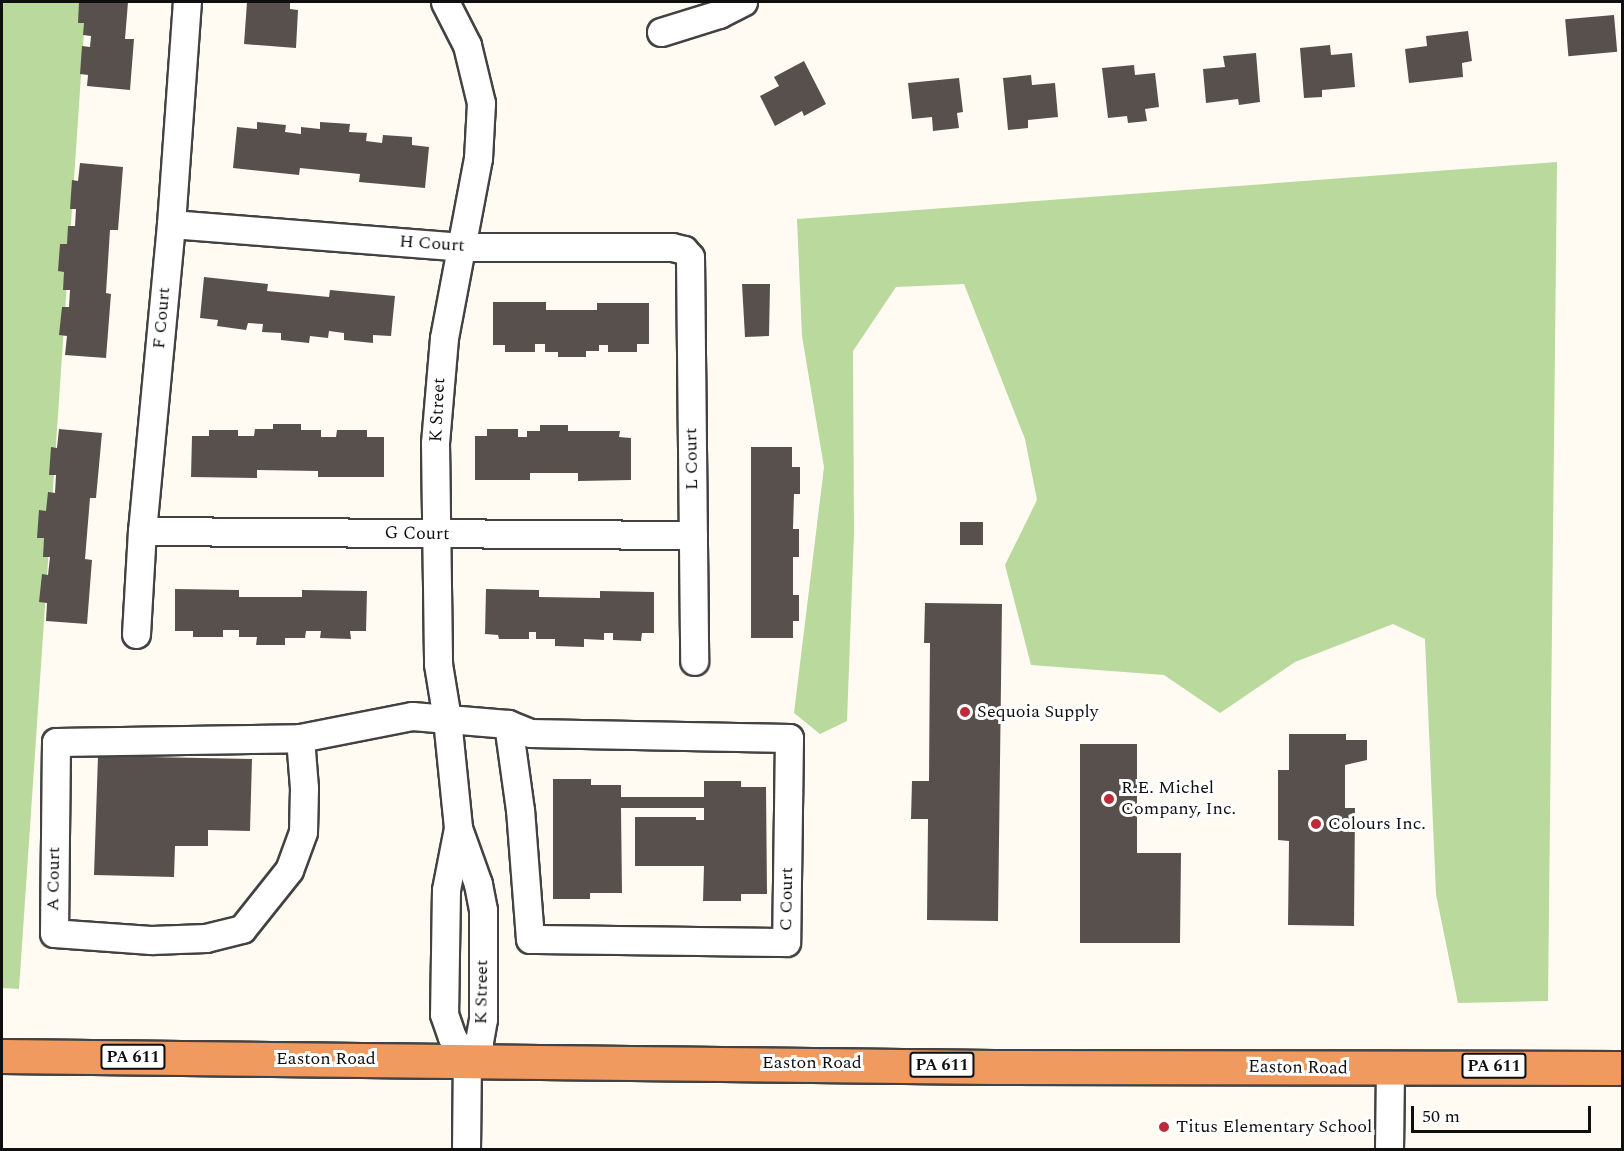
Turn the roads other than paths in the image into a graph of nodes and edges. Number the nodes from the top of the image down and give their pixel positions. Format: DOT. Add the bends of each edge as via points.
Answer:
graph roads {
  1 [pos="187,2"];
  2 [pos="445,2"];
  3 [pos="743,2"];
  4 [pos="661,32"];
  5 [pos="171,224"];
  6 [pos="462,246"];
  7 [pos="690,257"];
  8 [pos="142,531"];
  9 [pos="436,534"];
  10 [pos="693,535"];
  11 [pos="136,634"];
  12 [pos="694,661"];
  13 [pos="447,719"];
  14 [pos="508,724"];
  15 [pos="300,738"];
  16 [pos="458,828"];
  17 [pos="2,1056"];
  18 [pos="467,1060"];
  19 [pos="1623,1068"];
  20 [pos="1390,1069"];
  21 [pos="466,1149"];
  22 [pos="1389,1149"];
  1 -- 5 [label="street, F Court"];
  2 -- 6 [label="street, K Street" via="467,45 481,103 478,158"];
  3 -- 4 [label="street" via="719,14"];
  5 -- 6 [label="street, H Court"];
  5 -- 8 [label="street, F Court"];
  6 -- 7 [label="street, H Court" via="672,247 684,250"];
  6 -- 9 [label="street, K Street" via="438,382"];
  7 -- 10 [label="street, L Court"];
  8 -- 9 [label="street, G Court"];
  8 -- 11 [label="street, F Court"];
  9 -- 10 [label="street, G Court"];
  9 -- 13 [label="street, K Street" via="438,664"];
  10 -- 12 [label="street, L Court"];
  13 -- 14 [label="street, C Court"];
  13 -- 15 [label="street, A Court" via="412,716"];
  13 -- 16 [label="street, K Street"];
  14 -- 14 [label="street, C Court" via="530,733 789,738 786,942 530,939 520,810"];
  15 -- 15 [label="street, A Court" via="56,742 54,933 151,940 206,938 242,929 289,870 303,832"];
  16 -- 18 [label="street, K Street" via="446,890 444,1014"];
  16 -- 18 [label="street, K Street" via="483,910 483,1019 479,1042"];
  17 -- 18 [label="highway, Easton Road / PA 611"];
  18 -- 20 [label="highway, Easton Road / PA 611"];
  18 -- 21 [label="street"];
  19 -- 20 [label="highway, Easton Road / PA 611"];
  20 -- 22 [label="street"];
}
